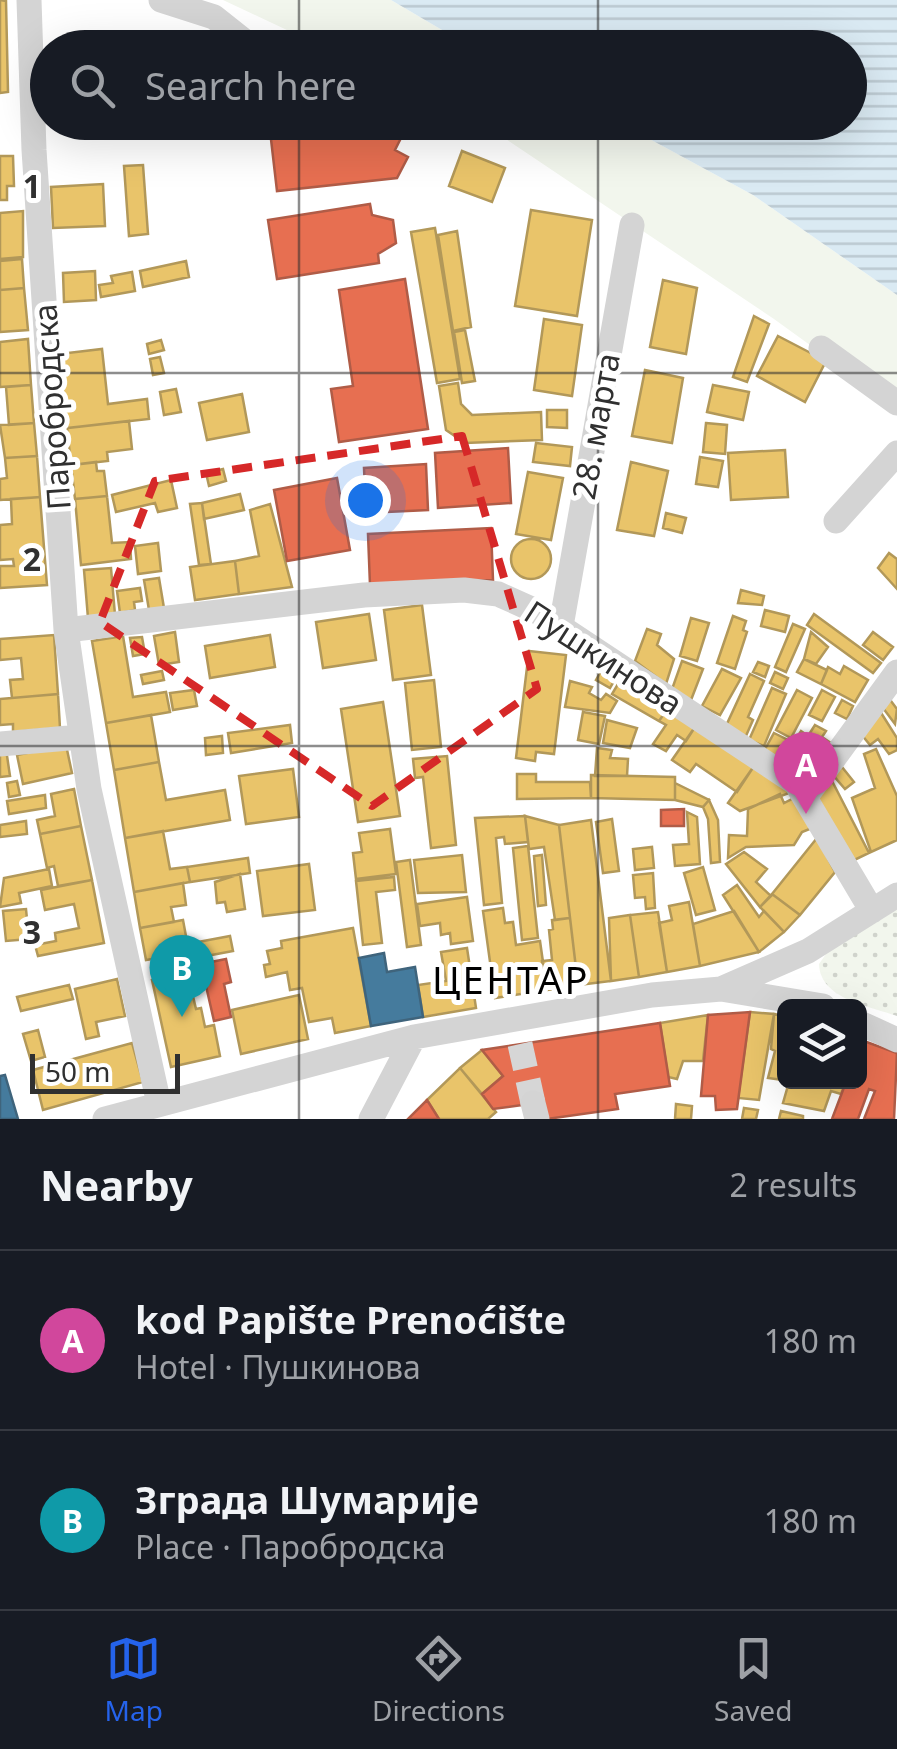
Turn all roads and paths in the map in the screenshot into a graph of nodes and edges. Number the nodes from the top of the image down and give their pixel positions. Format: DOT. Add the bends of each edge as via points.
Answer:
graph roads {
  1 [pos="29,0"];
  2 [pos="161,0"];
  3 [pos="30,30"];
  4 [pos="230,30"];
  5 [pos="34,140"];
  6 [pos="632,225"];
  7 [pos="821,348"];
  8 [pos="897,403"];
  9 [pos="897,452"];
  10 [pos="836,521"];
  11 [pos="560,626"];
  12 [pos="66,630"];
  13 [pos="897,672"];
  14 [pos="80,736"];
  15 [pos="0,744"];
  16 [pos="808,795"];
  17 [pos="897,895"];
  18 [pos="872,911"];
  19 [pos="808,951"];
  20 [pos="721,988"];
  21 [pos="785,999"];
  22 [pos="814,999"];
  23 [pos="867,1026"];
  24 [pos="414,1037"];
  25 [pos="897,1040"];
  26 [pos="159,1104"];
  27 [pos="105,1119"];
  28 [pos="370,1119"];
  1 -- 3 [label="street, Паробродска"];
  2 -- 4 [label="street" via="214,17"];
  5 -- 12 [label="street, Паробродска"];
  6 -- 11 [label="street, 28. марта"];
  7 -- 8 [label="street"];
  9 -- 10 [label="street"];
  11 -- 12 [label="street, Пушкинова" via="498,594 464,590 364,595"];
  11 -- 16 [label="street, Пушкинова"];
  12 -- 14 [label="street, Паробродска"];
  13 -- 16 [label="street"];
  14 -- 15 [label="street"];
  14 -- 26 [label="street, Паробродска"];
  16 -- 18 [label="street, Пушкинова"];
  17 -- 18 [label="street"];
  18 -- 19 [label="street"];
  19 -- 20 [label="street"];
  19 -- 22 [label="street" via="802,975"];
  20 -- 21 [label="street"];
  20 -- 24 [label="street" via="652,995 518,1032"];
  23 -- 25 [label="street"];
  24 -- 26 [label="street"];
  24 -- 28 [label="street"];
  26 -- 27 [label="street"];
}
